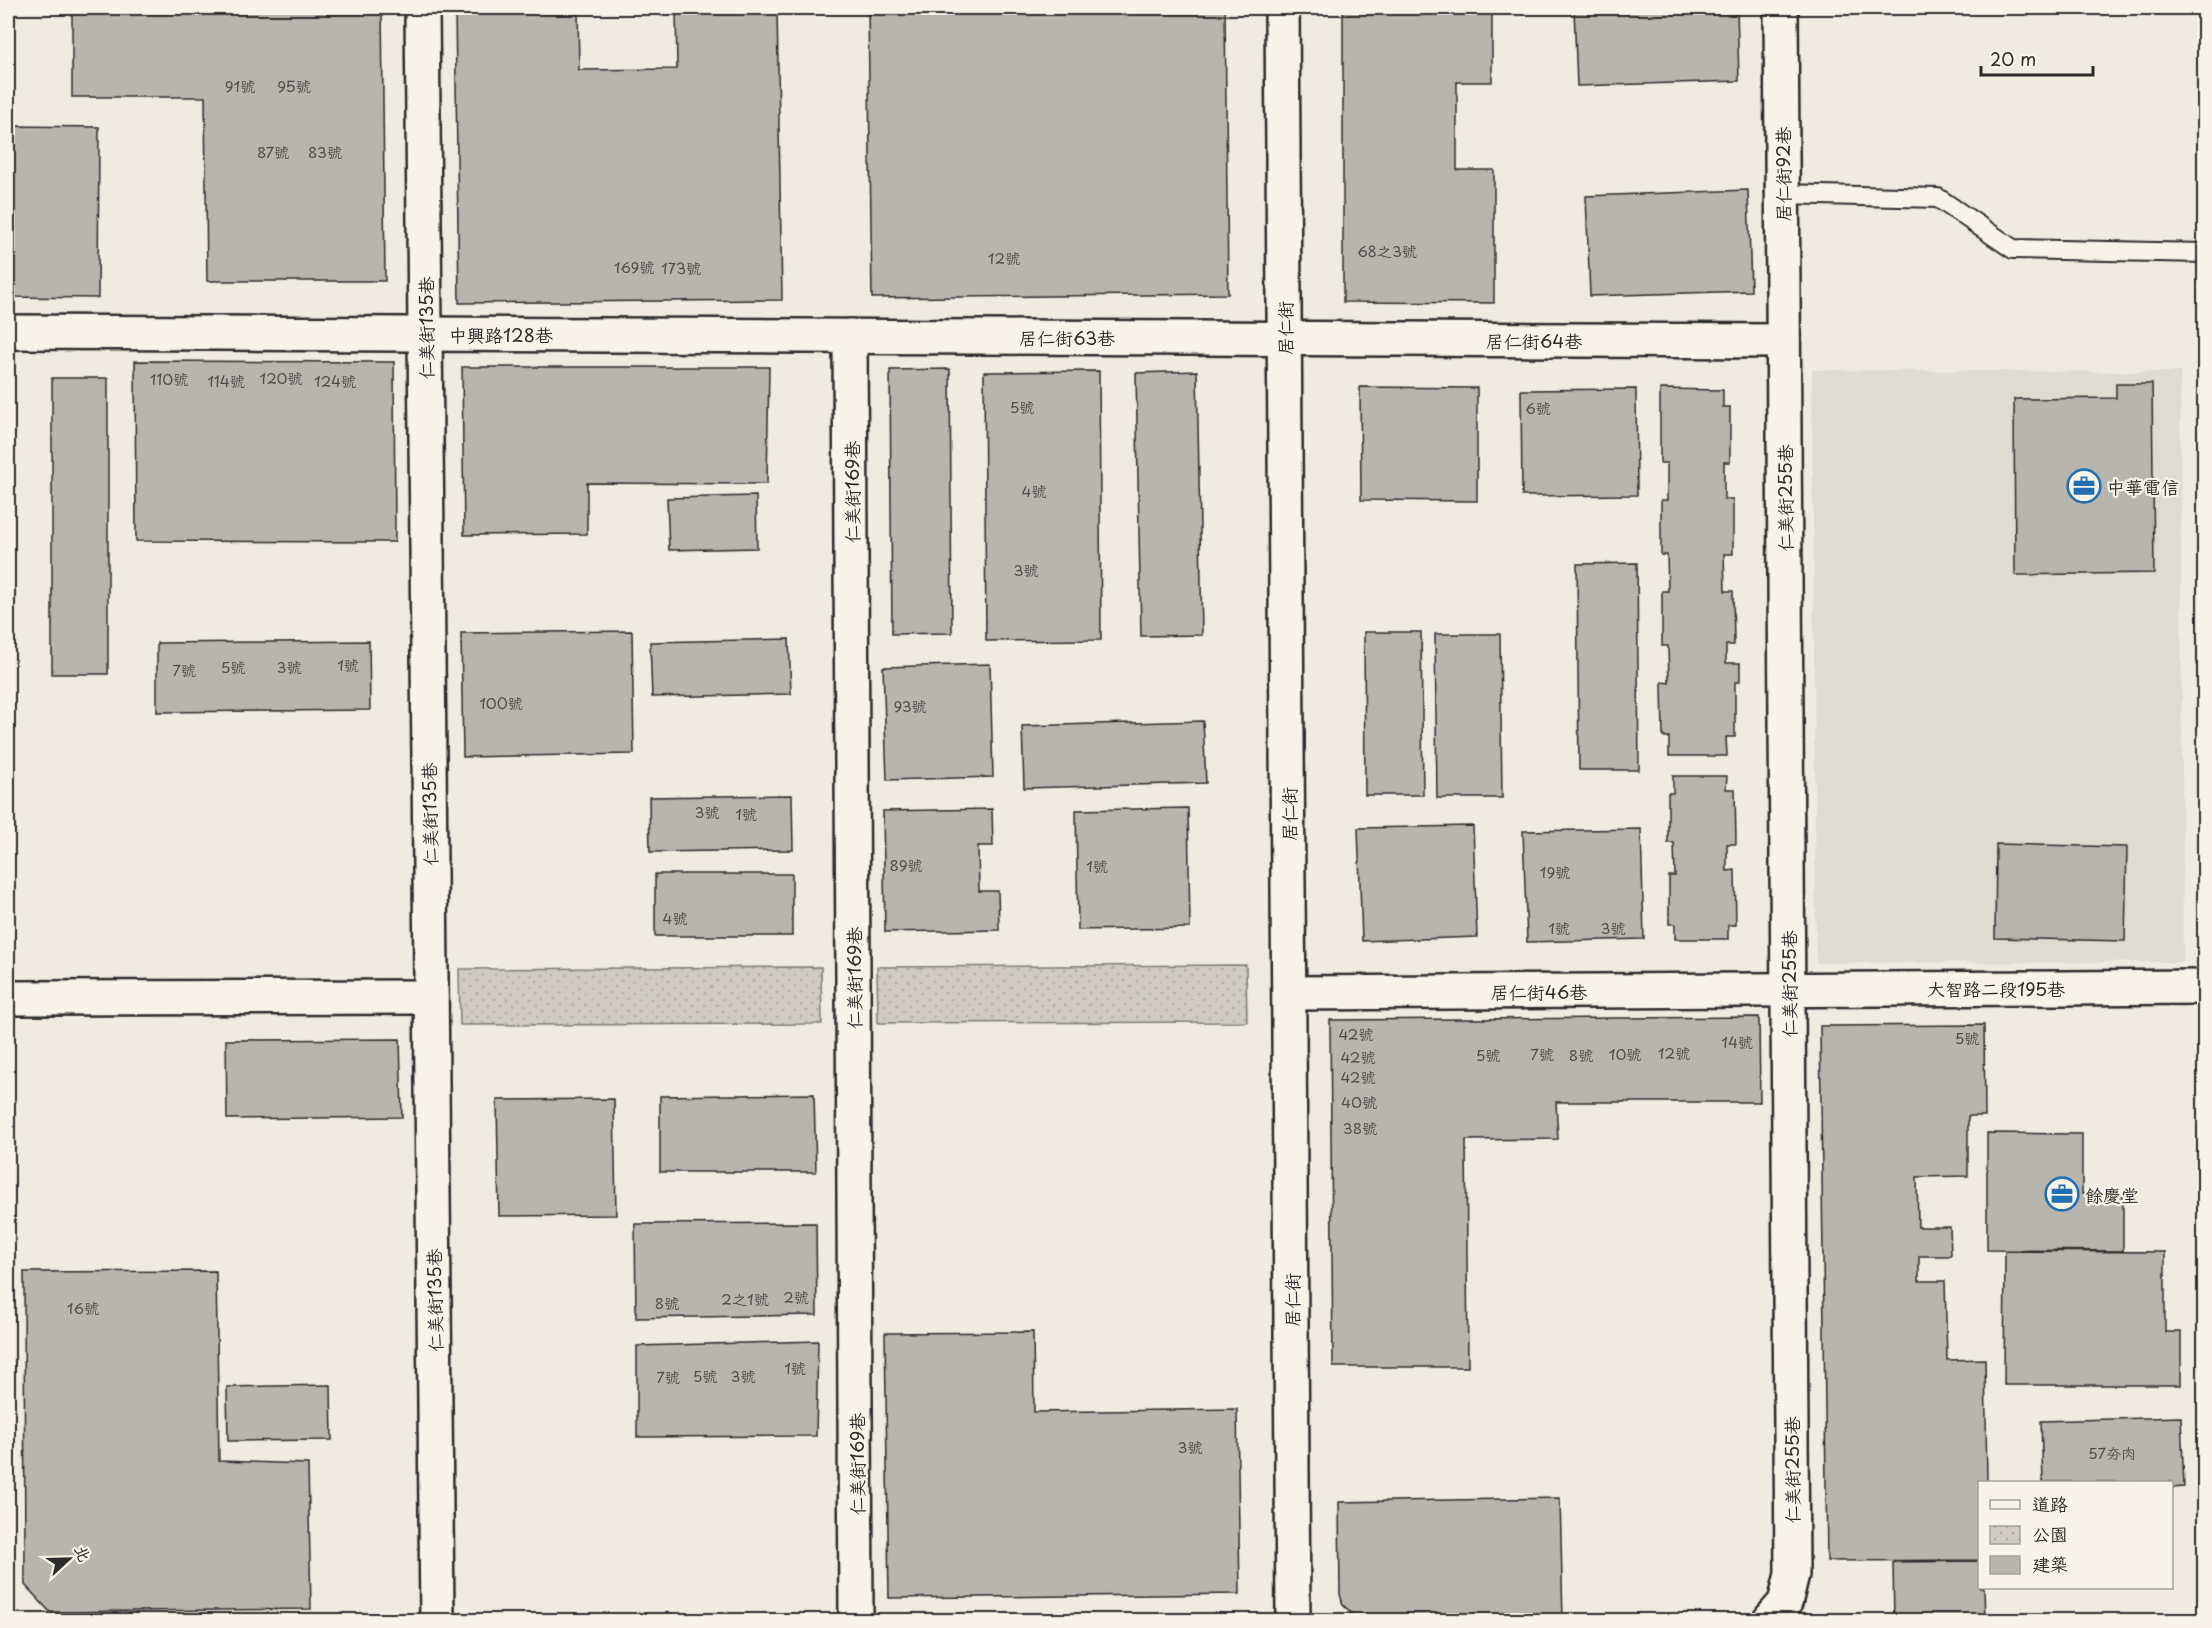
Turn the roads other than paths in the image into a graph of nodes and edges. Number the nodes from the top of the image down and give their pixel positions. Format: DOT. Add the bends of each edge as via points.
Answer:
graph roads {
  1 [pos="422,8"];
  2 [pos="1282,8"];
  3 [pos="1781,8"];
  4 [pos="1782,194"];
  5 [pos="2205,253"];
  6 [pos="8,332"];
  7 [pos="425,334"];
  8 [pos="850,336"];
  9 [pos="1284,339"];
  10 [pos="1783,341"];
  11 [pos="2205,987"];
  12 [pos="1788,989"];
  13 [pos="1289,993"];
  14 [pos="431,997"];
  15 [pos="8,998"];
  16 [pos="437,1620"];
  17 [pos="856,1620"];
  18 [pos="1293,1620"];
  19 [pos="1770,1620"];
  1 -- 7 [label="street, 仁美街135巷"];
  2 -- 9 [label="street, 居仁街"];
  3 -- 4 [label="street, 居仁街92巷"];
  4 -- 5 [label="lane" via="1938,198 2013,249"];
  4 -- 10 [label="street, 居仁街92巷"];
  6 -- 7 [label="street, 中興路128巷"];
  7 -- 8 [label="street, 中興路128巷"];
  7 -- 14 [label="street, 仁美街135巷"];
  8 -- 9 [label="street, 居仁街63巷"];
  8 -- 17 [label="street, 仁美街169巷"];
  9 -- 10 [label="street, 居仁街64巷"];
  9 -- 13 [label="street, 居仁街"];
  10 -- 12 [label="street, 仁美街255巷"];
  11 -- 12 [label="street, 大智路二段195巷"];
  12 -- 13 [label="street, 居仁街46巷"];
  12 -- 19 [label="street, 仁美街255巷" via="1792,1574 1785,1603"];
  13 -- 18 [label="street, 居仁街"];
  14 -- 15 [label="street"];
  14 -- 16 [label="street, 仁美街135巷"];
}
